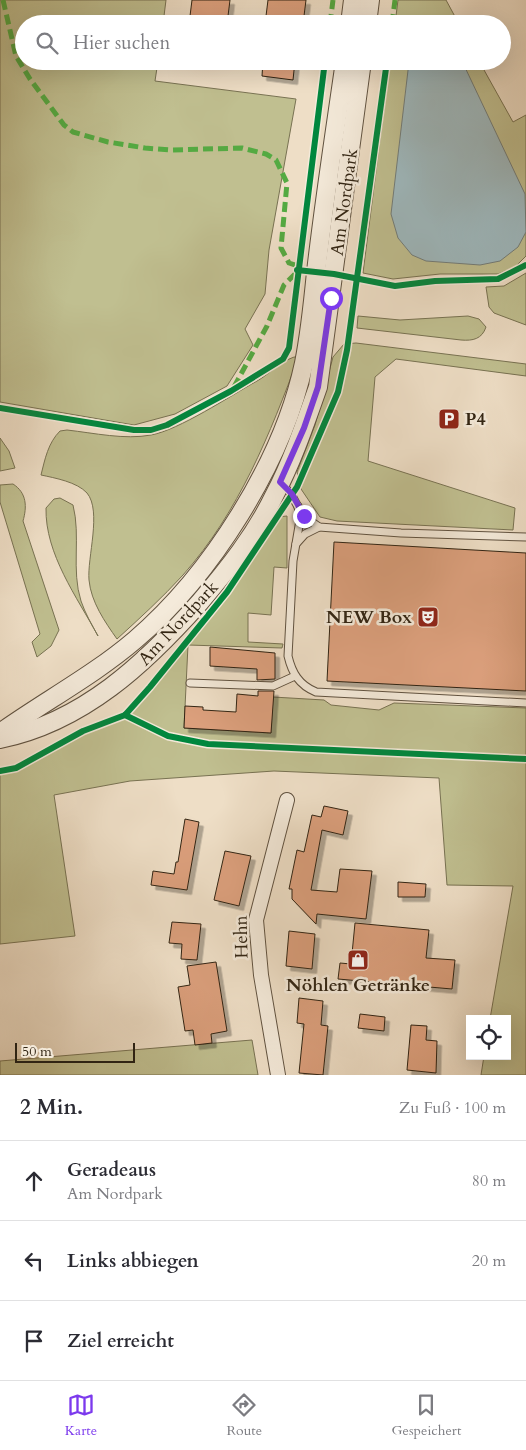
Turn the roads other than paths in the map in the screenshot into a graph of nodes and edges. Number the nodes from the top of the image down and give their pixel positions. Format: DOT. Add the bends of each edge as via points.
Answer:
graph roads {
  1 [pos="353,0"];
  2 [pos="370,0"];
  3 [pos="351,15"];
  4 [pos="368,15"];
  5 [pos="344,70"];
  6 [pos="361,70"];
  7 [pos="280,482"];
  8 [pos="298,506"];
  9 [pos="320,527"];
  10 [pos="526,537"];
  11 [pos="296,545"];
  12 [pos="296,676"];
  13 [pos="190,683"];
  14 [pos="526,703"];
  15 [pos="0,733"];
  16 [pos="0,739"];
  17 [pos="286,800"];
  18 [pos="278,1075"];
  1 -- 3 [label="street"];
  2 -- 4 [label="street"];
  5 -- 15 [label="street, Am Nordpark" via="304,365 285,425 256,484 215,554 176,602 122,651"];
  6 -- 7 [label="street, Am Nordpark" via="323,362 304,428"];
  7 -- 8 [label="lane"];
  7 -- 16 [label="street, Am Nordpark" via="232,564 150,656 124,679 72,713 27,734"];
  8 -- 9 [label="lane" via="309,522"];
  8 -- 11 [label="lane" via="300,520"];
  9 -- 10 [label="lane"];
  9 -- 11 [label="lane" via="305,534"];
  11 -- 12 [label="lane" via="288,656"];
  12 -- 13 [label="lane" via="274,686"];
  12 -- 14 [label="lane" via="308,689 316,692"];
  17 -- 18 [label="street, Hehn" via="256,920 261,975"];
}
